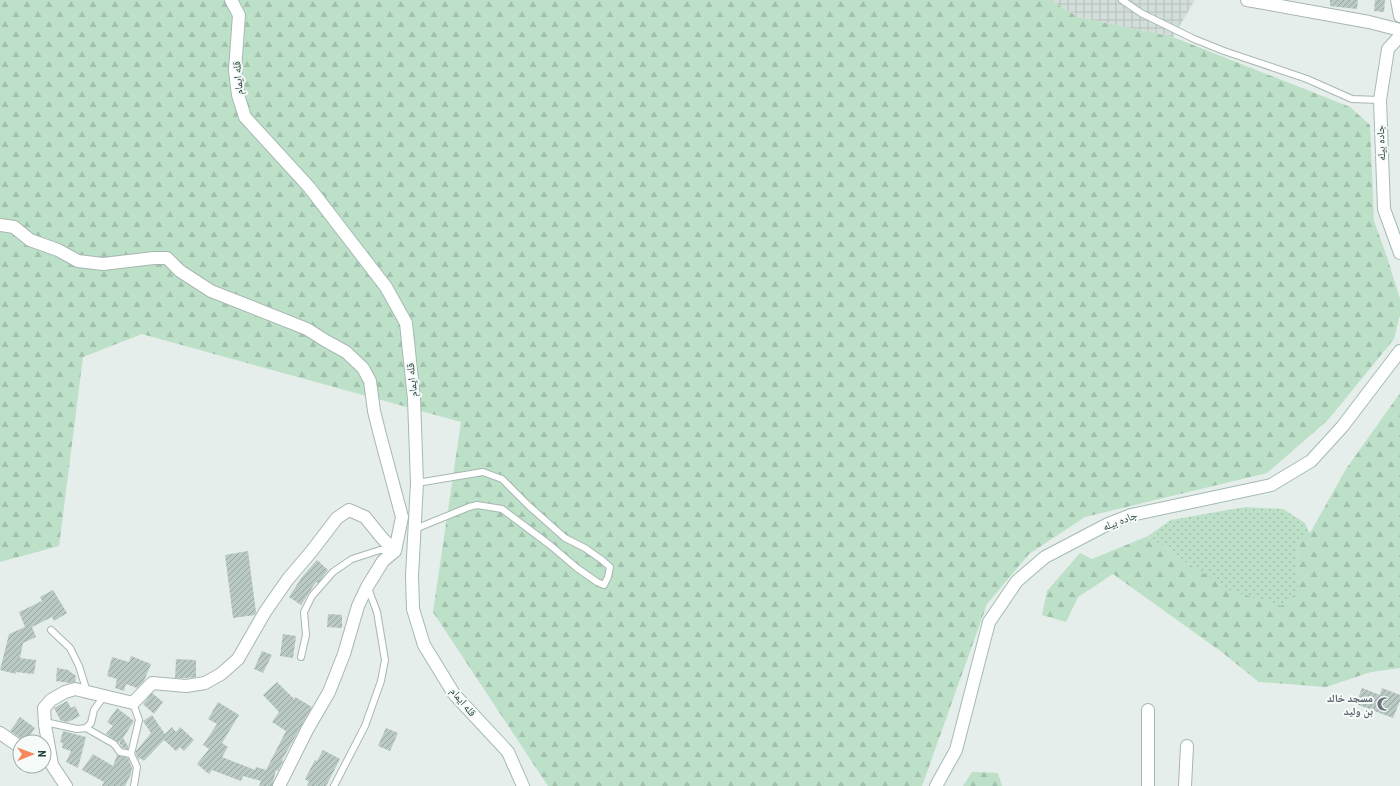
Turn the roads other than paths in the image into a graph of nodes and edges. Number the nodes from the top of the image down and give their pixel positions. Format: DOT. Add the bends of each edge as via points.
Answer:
graph roads {
  1 [pos="231,0"];
  2 [pos="1122,0"];
  3 [pos="1247,0"];
  4 [pos="1397,0"];
  5 [pos="1309,5"];
  6 [pos="1400,16"];
  7 [pos="1400,30"];
  8 [pos="1400,36"];
  9 [pos="1380,100"];
  10 [pos="0,225"];
  11 [pos="1400,253"];
  12 [pos="1400,351"];
  13 [pos="417,483"];
  14 [pos="415,529"];
  15 [pos="395,551"];
  16 [pos="367,587"];
  17 [pos="51,630"];
  18 [pos="301,657"];
  19 [pos="87,692"];
  20 [pos="104,696"];
  21 [pos="133,702"];
  22 [pos="1148,710"];
  23 [pos="44,722"];
  24 [pos="86,728"];
  25 [pos="0,733"];
  26 [pos="45,734"];
  27 [pos="12,741"];
  28 [pos="1187,746"];
  29 [pos="131,754"];
  30 [pos="52,769"];
  31 [pos="66,786"];
  32 [pos="134,786"];
  33 [pos="279,786"];
  34 [pos="334,786"];
  35 [pos="523,786"];
  36 [pos="936,786"];
  37 [pos="1148,786"];
  38 [pos="1185,786"];
  1 -- 13 [label="street, قله ایمام" via="239,15 235,70 238,95 245,117 309,187 386,288 406,323 414,398"];
  2 -- 9 [label="lane" via="1140,13 1224,51 1307,79 1352,98"];
  3 -- 5 [label="street"];
  4 -- 6 [label="street"];
  5 -- 7 [label="street"];
  8 -- 9 [label="street, جاده بیله" via="1388,50"];
  9 -- 11 [label="street, جاده بیله" via="1384,209"];
  10 -- 15 [label="street" via="14,227 30,240 58,250 78,262 104,264 167,258 180,271 211,290 307,329 346,352 363,368 370,381 374,411 402,517"];
  12 -- 36 [label="street, جاده بیله" via="1342,427 1311,461 1271,485 1131,515 1108,524 1045,557 1017,581 989,622 956,750"];
  13 -- 14 [label="street, قله ایمام"];
  13 -- 14 [label="lane" via="482,472 502,479 565,538 610,567 608,577 604,585 597,582 502,509 477,505"];
  14 -- 35 [label="street, قله ایمام" via="413,610 424,645 454,694 508,752"];
  15 -- 16 [label="street" via="383,561"];
  15 -- 18 [label="lane" via="380,550 352,559 333,572 312,596 304,612 306,635"];
  15 -- 21 [label="street" via="365,517 349,510 338,518 288,579 265,612 238,659 221,674 205,683 186,686 152,683"];
  16 -- 33 [label="street" via="329,692"];
  16 -- 34 [label="lane" via="377,612 385,660 381,681 365,726"];
  17 -- 19 [label="lane" via="70,648"];
  19 -- 20 [label="street"];
  19 -- 23 [label="street" via="75,689 50,700 44,708"];
  20 -- 21 [label="street"];
  20 -- 24 [label="lane"];
  21 -- 29 [label="lane" via="139,720"];
  22 -- 37 [label="street"];
  23 -- 24 [label="lane" via="77,729"];
  23 -- 26 [label="street"];
  24 -- 29 [label="lane" via="114,744 120,752"];
  25 -- 27 [label="street"];
  28 -- 38 [label="street"];
  29 -- 32 [label="lane" via="137,767"];
  30 -- 31 [label="street"];
}
